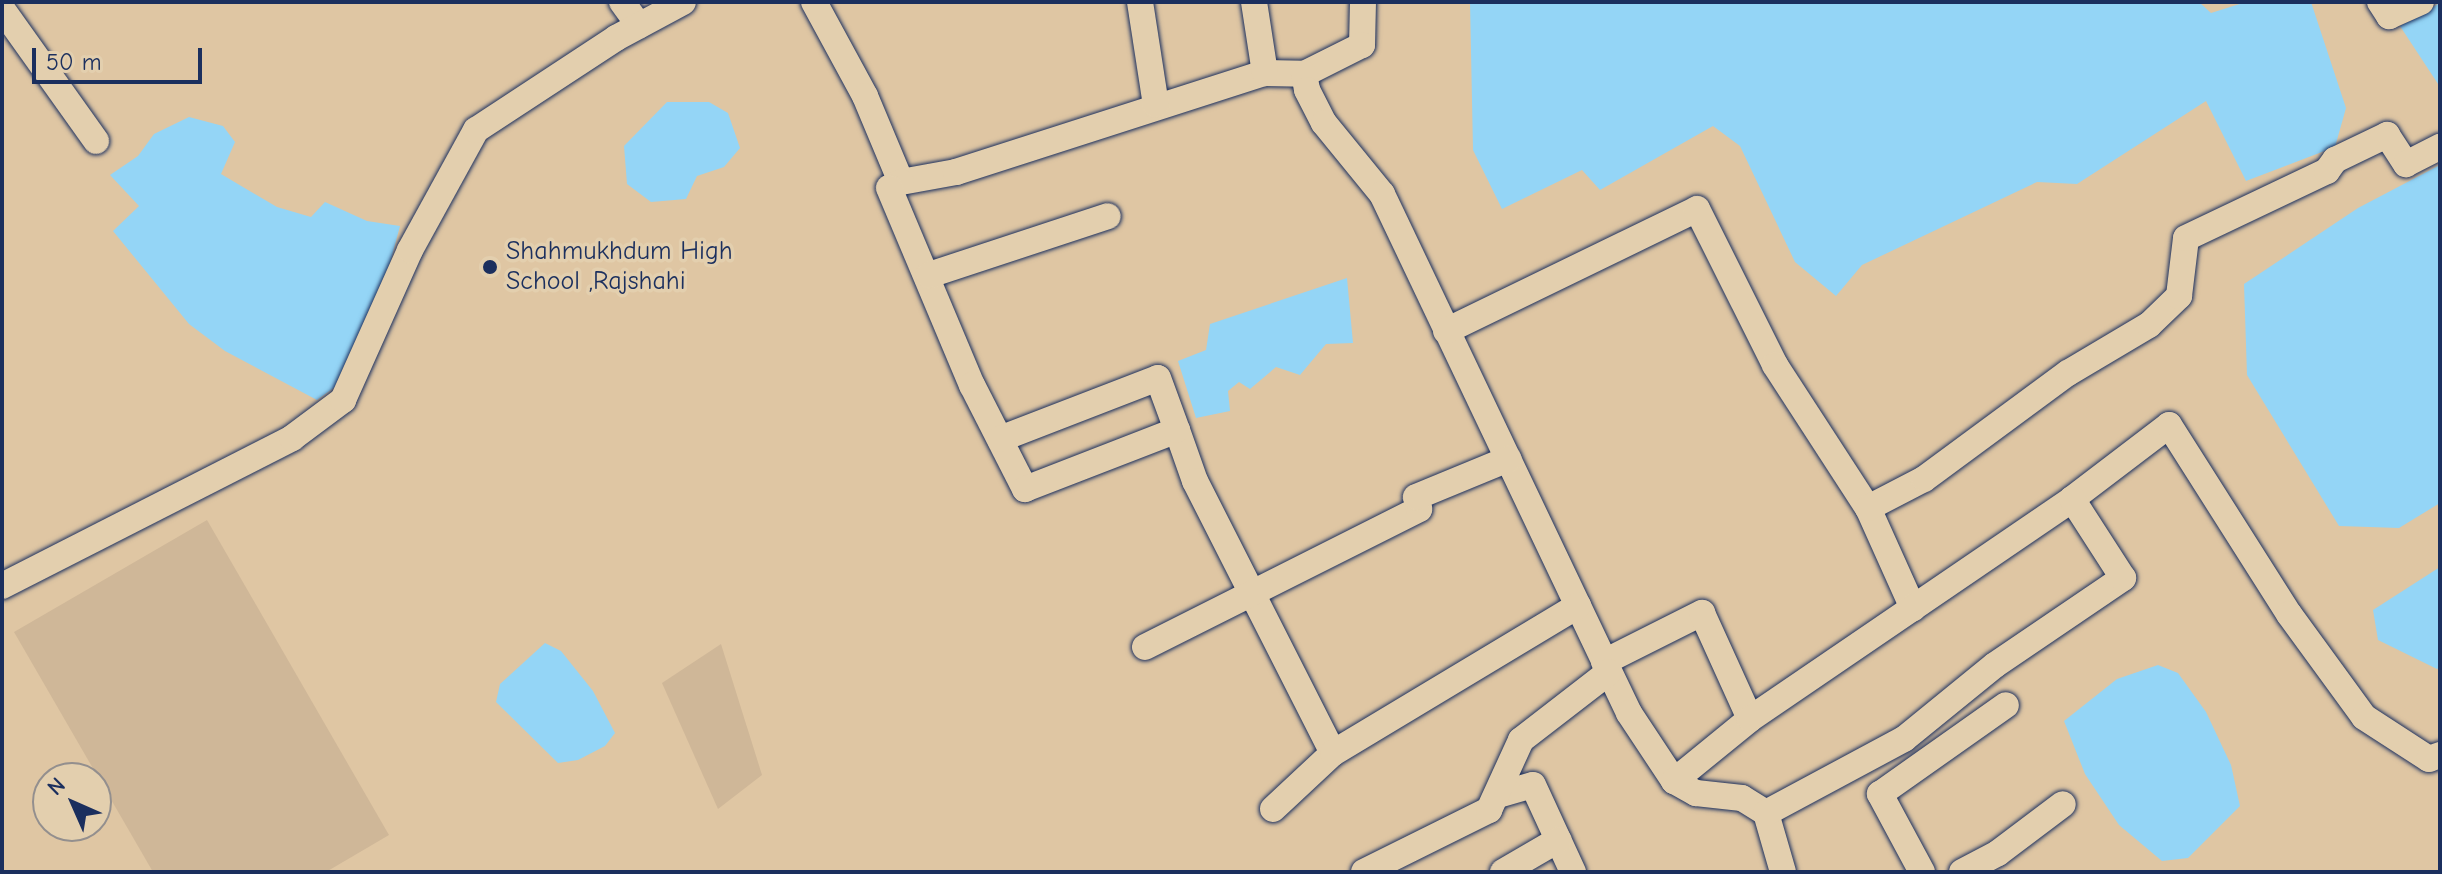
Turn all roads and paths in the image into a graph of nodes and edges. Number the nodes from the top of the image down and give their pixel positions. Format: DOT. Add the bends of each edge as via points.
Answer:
graph roads {
  1 [pos="622,2"];
  2 [pos="683,2"];
  3 [pos="814,2"];
  4 [pos="1140,2"];
  5 [pos="1254,2"];
  6 [pos="1363,2"];
  7 [pos="2380,2"];
  8 [pos="2421,2"];
  9 [pos="2,9"];
  10 [pos="639,25"];
  11 [pos="1265,73"];
  12 [pos="1304,74"];
  13 [pos="1156,105"];
  14 [pos="96,141"];
  15 [pos="2440,147"];
  16 [pos="901,182"];
  17 [pos="1108,216"];
  18 [pos="929,275"];
  19 [pos="1446,331"];
  20 [pos="1177,430"];
  21 [pos="1000,439"];
  22 [pos="1508,459"];
  23 [pos="2072,499"];
  24 [pos="1868,508"];
  25 [pos="2,586"];
  26 [pos="1250,591"];
  27 [pos="1578,606"];
  28 [pos="1913,608"];
  29 [pos="1145,647"];
  30 [pos="1607,667"];
  31 [pos="2006,705"];
  32 [pos="1750,719"];
  33 [pos="1333,753"];
  34 [pos="2440,755"];
  35 [pos="1674,781"];
  36 [pos="1498,795"];
  37 [pos="2063,804"];
  38 [pos="1273,809"];
  39 [pos="1766,813"];
  40 [pos="1558,840"];
  41 [pos="1978,868"];
  42 [pos="1364,872"];
  43 [pos="1503,872"];
  44 [pos="1573,872"];
  45 [pos="1783,872"];
  46 [pos="1922,872"];
  1 -- 10 [label="street"];
  2 -- 10 [label="street"];
  3 -- 16 [label="street" via="865,96"];
  4 -- 13 [label="street"];
  5 -- 11 [label="street"];
  6 -- 12 [label="street" via="1362,45"];
  7 -- 8 [label="street" via="2389,16"];
  9 -- 14 [label="street"];
  10 -- 25 [label="street" via="476,130 410,250 343,400 292,438"];
  11 -- 12 [label="street"];
  11 -- 13 [label="street"];
  12 -- 19 [label="street" via="1324,123 1382,194"];
  13 -- 16 [label="street" via="956,172"];
  15 -- 24 [label="street" via="2406,164 2387,135 2335,160 2327,171 2186,238 2179,296 2149,325 2068,373 1924,479"];
  16 -- 18 [label="street" via="889,188"];
  17 -- 18 [label="street"];
  18 -- 21 [label="street" via="972,385"];
  19 -- 22 [label="street"];
  19 -- 24 [label="street" via="1697,209 1775,365"];
  20 -- 21 [label="street" via="1025,489"];
  20 -- 21 [label="street" via="1158,378"];
  20 -- 26 [label="street" via="1195,481"];
  22 -- 26 [label="street" via="1416,497 1419,509"];
  22 -- 27 [label="street"];
  23 -- 28 [label="street"];
  23 -- 34 [label="street" via="2169,425 2289,614 2364,717 2429,759"];
  23 -- 39 [label="street" via="2123,578 1995,665 1904,739"];
  24 -- 28 [label="street"];
  26 -- 29 [label="street"];
  26 -- 33 [label="street"];
  27 -- 30 [label="street"];
  27 -- 33 [label="street"];
  28 -- 32 [label="street"];
  30 -- 32 [label="street" via="1702,613"];
  30 -- 35 [label="street"];
  30 -- 36 [label="street" via="1521,740"];
  31 -- 46 [label="street" via="1880,794"];
  32 -- 35 [label="street"];
  33 -- 38 [label="street"];
  35 -- 39 [label="street" via="1696,793 1742,798"];
  36 -- 40 [label="street" via="1533,785"];
  36 -- 42 [label="street" via="1475,819"];
  37 -- 41 [label="street"];
  39 -- 45 [label="street"];
  40 -- 43 [label="street"];
  40 -- 44 [label="street"];
}
